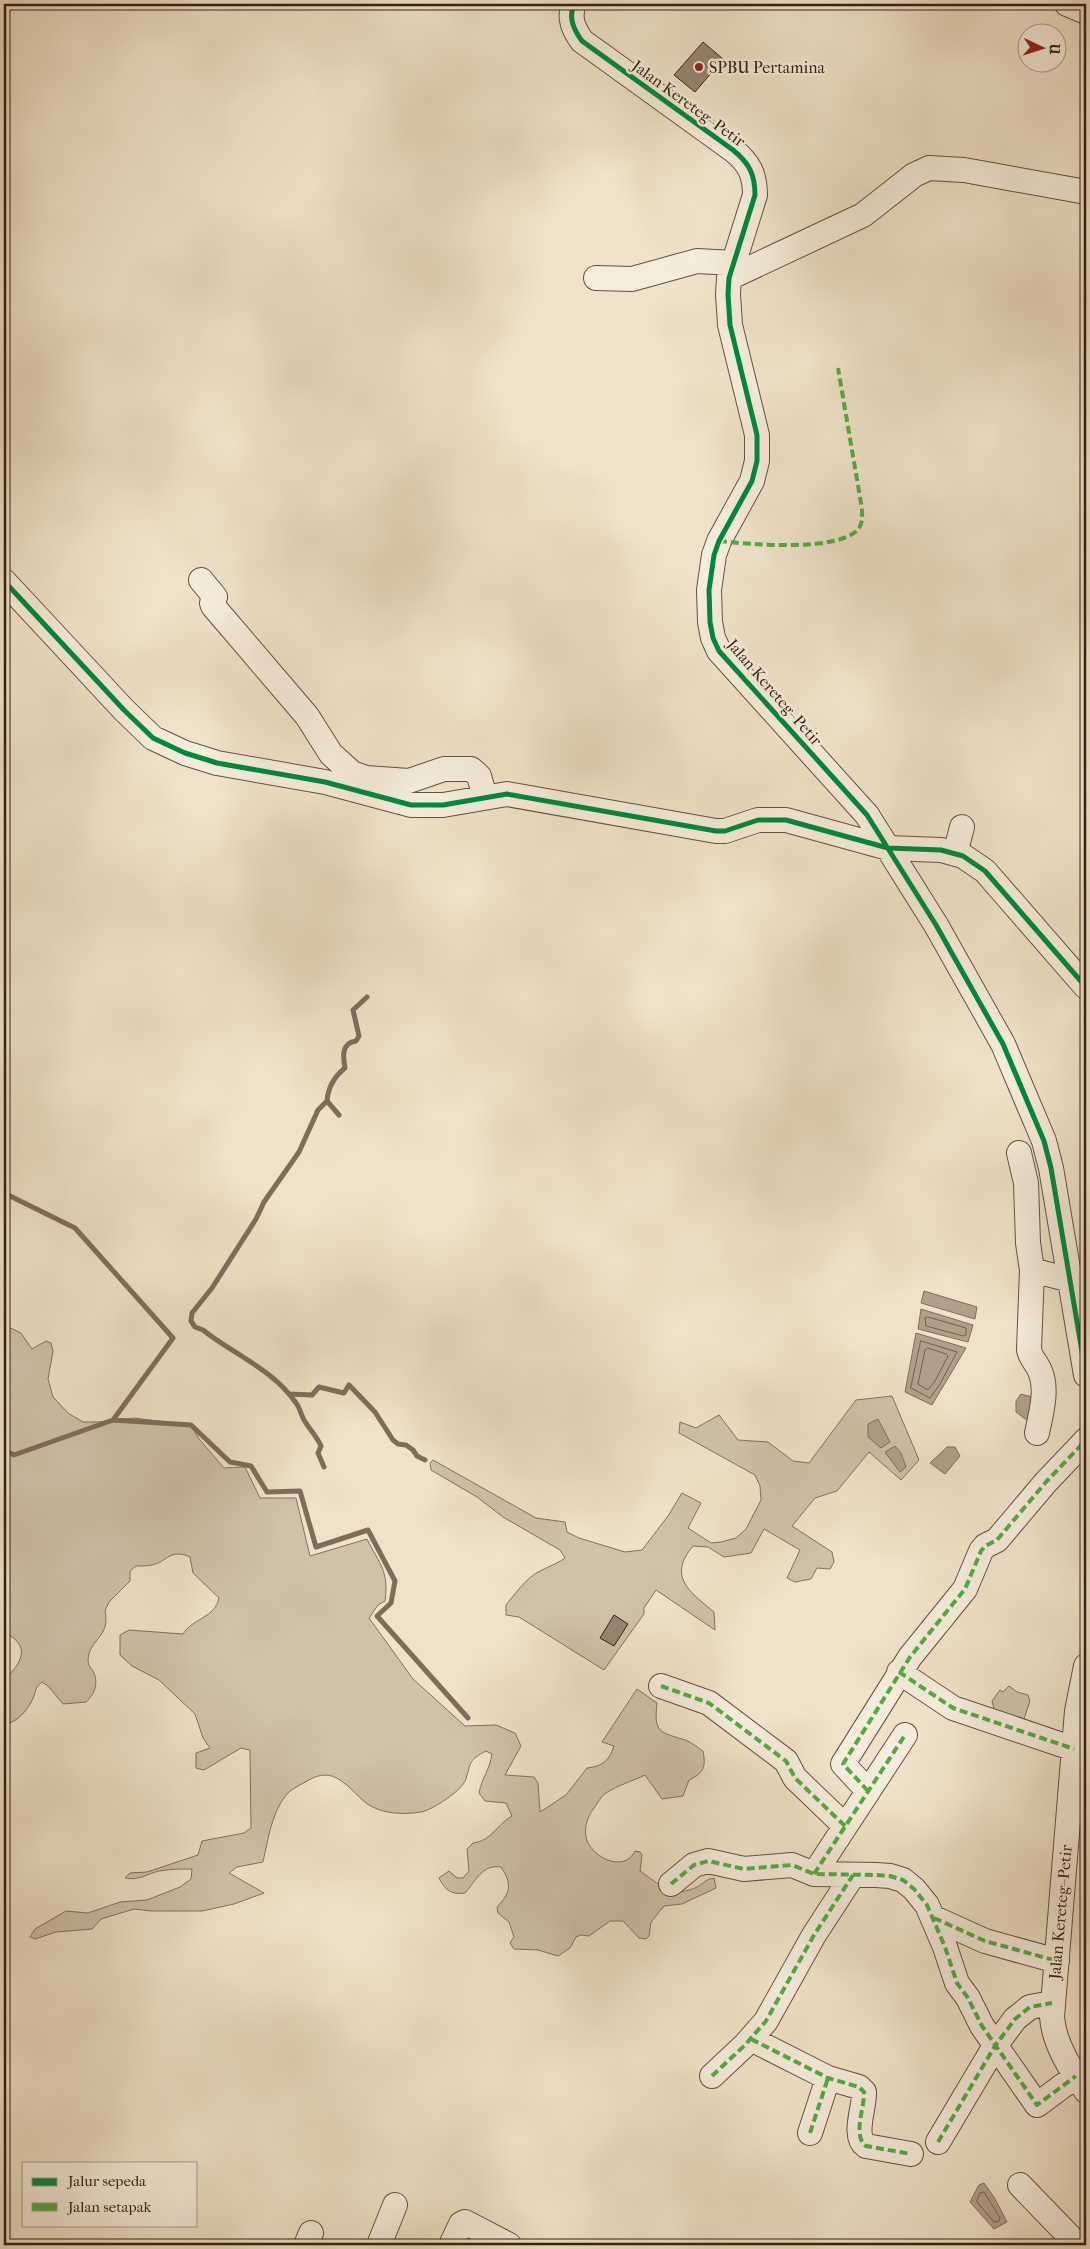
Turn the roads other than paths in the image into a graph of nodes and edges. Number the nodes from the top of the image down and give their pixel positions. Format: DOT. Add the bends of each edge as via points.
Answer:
graph roads {
  1 [pos="1067,4"];
  2 [pos="570,5"];
  3 [pos="1086,12"];
  4 [pos="1086,192"];
  5 [pos="732,270"];
  6 [pos="596,278"];
  7 [pos="201,580"];
  8 [pos="4,581"];
  9 [pos="485,797"];
  10 [pos="962,827"];
  11 [pos="888,848"];
  12 [pos="955,854"];
  13 [pos="1086,987"];
  14 [pos="1019,1153"];
  15 [pos="1032,1270"];
  16 [pos="1070,1280"];
  17 [pos="1086,1375"];
  18 [pos="1037,1433"];
  19 [pos="1086,1440"];
  20 [pos="1086,1666"];
  21 [pos="900,1672"];
  22 [pos="661,1686"];
  23 [pos="905,1735"];
  24 [pos="1074,1749"];
  25 [pos="868,1791"];
  26 [pos="1078,1802"];
  27 [pos="845,1826"];
  28 [pos="814,1874"];
  29 [pos="853,1875"];
  30 [pos="671,1884"];
  31 [pos="934,1918"];
  32 [pos="1056,1961"];
  33 [pos="1052,2003"];
  34 [pos="751,2039"];
  35 [pos="995,2046"];
  36 [pos="712,2076"];
  37 [pos="828,2078"];
  38 [pos="1081,2084"];
  39 [pos="810,2133"];
  40 [pos="938,2142"];
  41 [pos="912,2154"];
  42 [pos="1020,2185"];
  43 [pos="395,2205"];
  44 [pos="379,2245"];
  45 [pos="451,2245"];
  46 [pos="508,2245"];
  47 [pos="1078,2245"];
  1 -- 3 [label="street"];
  2 -- 5 [label="street, Jalan Kereteg–Petir" via="573,26 582,41 733,150 752,170 756,182 755,195"];
  4 -- 5 [label="street" via="964,170 929,168 914,175 863,215"];
  5 -- 6 [label="street" via="697,261 632,279"];
  5 -- 11 [label="street, Jalan Kereteg–Petir" via="730,325 758,448 752,481 714,555 708,590 712,638 719,651 853,798"];
  7 -- 9 [label="street" via="215,597 213,606 307,716 332,754 352,774 415,781 444,769 471,769 478,776"];
  8 -- 9 [label="street" via="153,738 185,753 217,764 325,782 411,805 443,805"];
  9 -- 11 [label="street" via="520,795 716,831 758,820 786,820"];
  10 -- 12 [label="street"];
  11 -- 12 [label="street" via="941,850"];
  11 -- 16 [label="street, Jalan Kereteg–Petir" via="936,925 1003,1044 1021,1084 1051,1168"];
  12 -- 13 [label="street" via="985,871"];
  14 -- 15 [label="street" via="1026,1183"];
  15 -- 16 [label="street"];
  15 -- 18 [label="street" via="1030,1350 1041,1372 1044,1392"];
  16 -- 17 [label="street, Jalan Kereteg–Petir"];
  19 -- 21 [label="street" via="997,1540 981,1551 960,1595"];
  20 -- 24 [label="street, Jalan Kereteg–Petir"];
  21 -- 24 [label="street" via="952,1708"];
  21 -- 25 [label="street" via="843,1764"];
  22 -- 27 [label="street" via="709,1704 786,1761 795,1778"];
  23 -- 25 [label="street"];
  24 -- 26 [label="street, Jalan Kereteg–Petir"];
  25 -- 27 [label="street"];
  26 -- 32 [label="street, Jalan Kereteg–Petir"];
  27 -- 28 [label="street"];
  28 -- 29 [label="street"];
  28 -- 30 [label="street" via="792,1865 744,1869 708,1861 694,1865"];
  29 -- 31 [label="street" via="890,1876 903,1880 914,1889"];
  29 -- 34 [label="street" via="814,1935 766,2021"];
  31 -- 32 [label="street" via="985,1941"];
  31 -- 35 [label="street" via="957,1983"];
  32 -- 33 [label="street, Jalan Kereteg–Petir"];
  33 -- 35 [label="street" via="1024,2010"];
  33 -- 38 [label="street, Jalan Kereteg–Petir" via="1053,2028"];
  34 -- 36 [label="street"];
  34 -- 37 [label="street"];
  35 -- 38 [label="street" via="1036,2105"];
  35 -- 40 [label="street"];
  37 -- 39 [label="street"];
  37 -- 41 [label="street" via="864,2092 861,2142 866,2146"];
  42 -- 47 [label="street"];
  43 -- 44 [label="street"];
  45 -- 46 [label="street" via="465,2222"];
}
